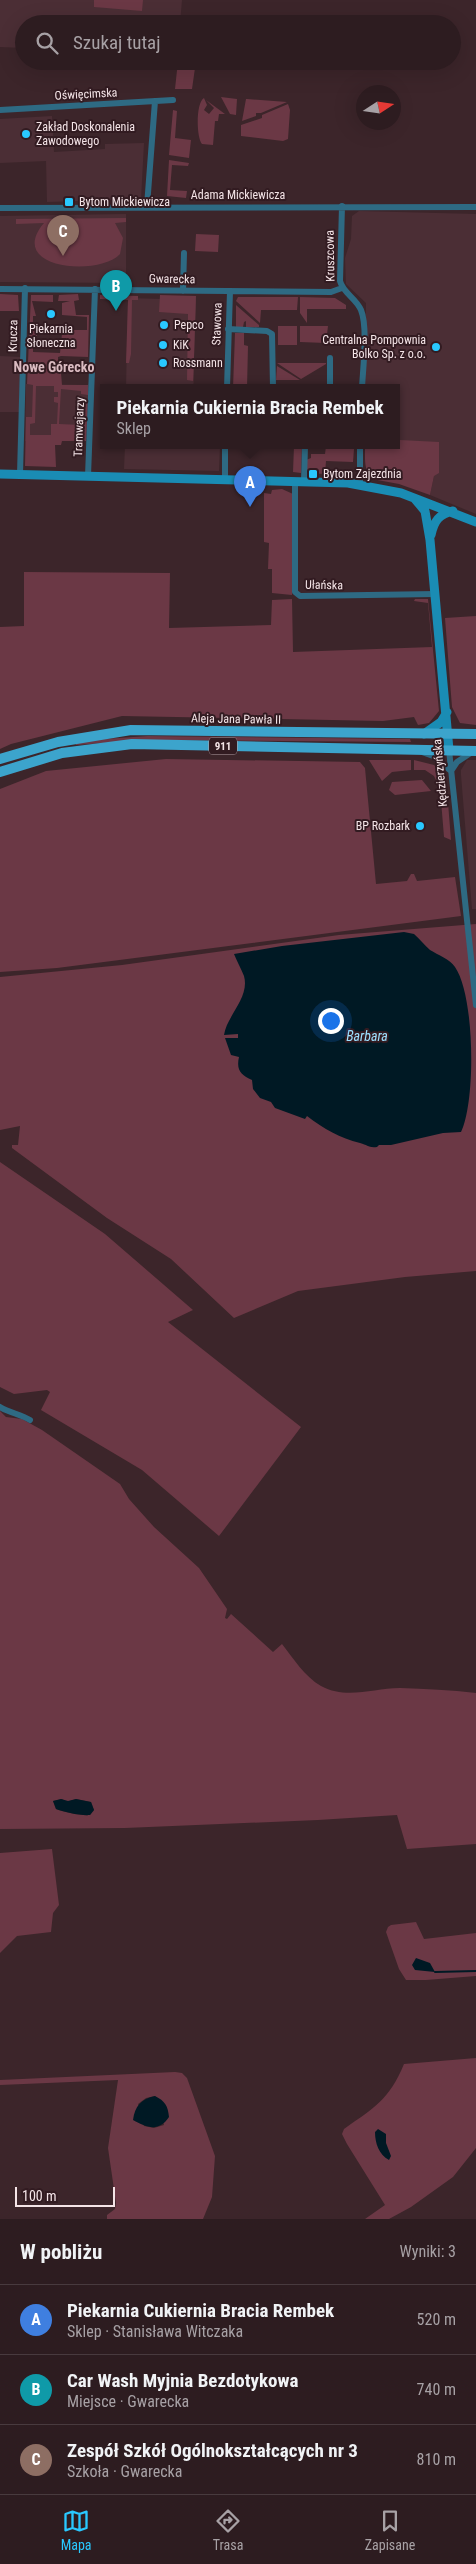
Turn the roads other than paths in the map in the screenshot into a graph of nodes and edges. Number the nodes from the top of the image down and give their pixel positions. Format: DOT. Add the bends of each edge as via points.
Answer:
graph roads {
  1 [pos="173,100"];
  2 [pos="154,101"];
  3 [pos="0,110"];
  4 [pos="147,206"];
  5 [pos="342,206"];
  6 [pos="476,207"];
  7 [pos="0,208"];
  8 [pos="184,253"];
  9 [pos="0,288"];
  10 [pos="25,288"];
  11 [pos="342,288"];
  12 [pos="95,289"];
  13 [pos="183,290"];
  14 [pos="230,291"];
  15 [pos="228,329"];
  16 [pos="330,358"];
  17 [pos="227,384"];
  18 [pos="273,384"];
  19 [pos="330,384"];
  20 [pos="362,384"];
  21 [pos="225,449"];
  22 [pos="304,449"];
  23 [pos="360,449"];
  24 [pos="0,474"];
  25 [pos="20,474"];
  26 [pos="88,476"];
  27 [pos="224,478"];
  28 [pos="299,481"];
  29 [pos="360,484"];
  30 [pos="411,496"];
  31 [pos="453,511"];
  32 [pos="476,522"];
  33 [pos="430,540"];
  34 [pos="436,594"];
  35 [pos="447,712"];
  36 [pos="423,734"];
  37 [pos="449,734"];
  38 [pos="476,734"];
  39 [pos="417,750"];
  40 [pos="449,750"];
  41 [pos="475,750"];
  42 [pos="0,759"];
  43 [pos="451,771"];
  44 [pos="0,772"];
  45 [pos="476,1005"];
  46 [pos="0,1407"];
  47 [pos="30,1420"];
  1 -- 2 [label="street, Oświęcimska"];
  2 -- 3 [label="street, Oświęcimska"];
  2 -- 4 [label="street"];
  4 -- 5 [label="street, Adama Mickiewicza"];
  4 -- 7 [label="street, Adama Mickiewicza"];
  5 -- 6 [label="street, Adama Mickiewicza"];
  5 -- 11 [label="street, Kruszcowa"];
  8 -- 13 [label="street"];
  9 -- 10 [label="street, Gwarecka"];
  10 -- 12 [label="street, Gwarecka"];
  10 -- 25 [label="street, Krucza"];
  11 -- 14 [label="street, Gwarecka" via="332,292"];
  11 -- 20 [label="street, Kruszcowa" via="362,314"];
  12 -- 13 [label="street, Gwarecka"];
  12 -- 26 [label="street, Tramwajarzy"];
  13 -- 14 [label="street, Gwarecka"];
  14 -- 15 [label="street, Stawowa"];
  15 -- 17 [label="street, Stawowa"];
  15 -- 18 [label="street" via="272,334"];
  16 -- 19 [label="street"];
  21 -- 27 [label="street"];
  22 -- 28 [label="street"];
  23 -- 29 [label="street"];
  24 -- 25 [label="street"];
  25 -- 26 [label="street"];
  26 -- 27 [label="street"];
  27 -- 28 [label="street"];
  28 -- 29 [label="street"];
  28 -- 34 [label="street, Ułańska" via="295,592 300,596"];
  29 -- 30 [label="street"];
  30 -- 31 [label="street"];
  30 -- 33 [label="street, Kędzierzyńska" via="425,511"];
  31 -- 32 [label="street"];
  31 -- 33 [label="street, Kędzierzyńska" via="436,520"];
  33 -- 34 [label="street, Kędzierzyńska"];
  34 -- 35 [label="street, Kędzierzyńska"];
  35 -- 36 [label="street" via="441,722"];
  35 -- 37 [label="street, Kędzierzyńska"];
  36 -- 37 [label="main road, Aleja Jana Pawła II / 911"];
  36 -- 42 [label="main road, Aleja Jana Pawła II / 911" via="131,730 58,742"];
  37 -- 38 [label="main road, Aleja Jana Pawła II / 911"];
  37 -- 40 [label="street, Kędzierzyńska"];
  39 -- 40 [label="main road, 911"];
  39 -- 43 [label="street" via="433,756"];
  39 -- 44 [label="main road, 911" via="132,744 62,753"];
  40 -- 41 [label="main road, 911"];
  40 -- 43 [label="street, Kędzierzyńska"];
  41 -- 43 [label="street"];
  43 -- 45 [label="street, Kędzierzyńska"];
  46 -- 47 [label="street"];
}
